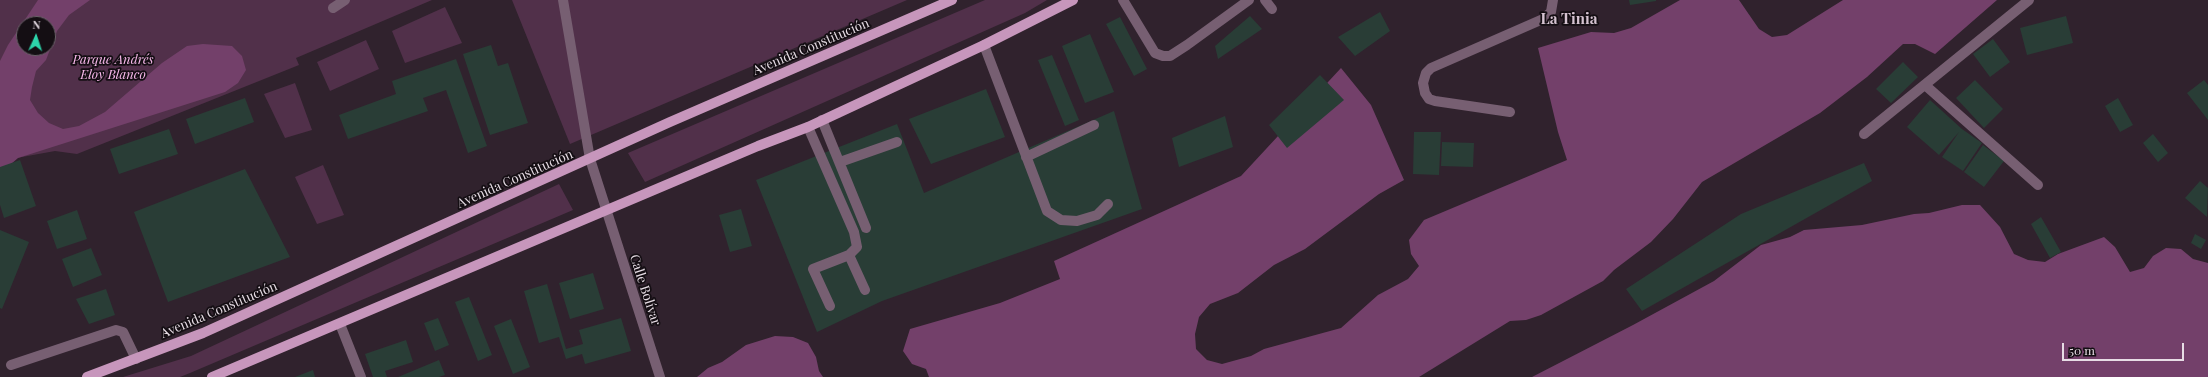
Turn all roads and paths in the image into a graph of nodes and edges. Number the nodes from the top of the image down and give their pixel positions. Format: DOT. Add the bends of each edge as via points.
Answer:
graph roads {
  1 [pos="345,0"];
  2 [pos="563,0"];
  3 [pos="952,0"];
  4 [pos="1073,0"];
  5 [pos="1123,0"];
  6 [pos="1249,0"];
  7 [pos="1265,0"];
  8 [pos="1553,0"];
  9 [pos="2029,0"];
  10 [pos="333,8"];
  11 [pos="1272,9"];
  12 [pos="984,45"];
  13 [pos="1925,85"];
  14 [pos="1510,112"];
  15 [pos="822,120"];
  16 [pos="1094,125"];
  17 [pos="808,127"];
  18 [pos="1864,134"];
  19 [pos="897,142"];
  20 [pos="1026,157"];
  21 [pos="590,160"];
  22 [pos="840,162"];
  23 [pos="2038,185"];
  24 [pos="1108,204"];
  25 [pos="605,211"];
  26 [pos="866,228"];
  27 [pos="849,255"];
  28 [pos="865,290"];
  29 [pos="830,306"];
  30 [pos="340,324"];
  31 [pos="136,359"];
  32 [pos="11,365"];
  33 [pos="87,377"];
  34 [pos="212,377"];
  35 [pos="361,377"];
  36 [pos="660,377"];
  1 -- 10 [label="street"];
  2 -- 21 [label="street, Calle Bolívar"];
  3 -- 21 [label="main road, Avenida Constitución"];
  4 -- 12 [label="main road"];
  5 -- 6 [label="street" via="1155,53 1163,56 1170,56 1187,45"];
  7 -- 11 [label="street"];
  8 -- 14 [label="street" via="1551,12 1543,19 1431,68 1426,74 1423,83 1429,99"];
  9 -- 13 [label="street"];
  12 -- 15 [label="main road"];
  12 -- 20 [label="street"];
  13 -- 18 [label="street"];
  13 -- 23 [label="street"];
  15 -- 17 [label="main road"];
  15 -- 22 [label="street"];
  16 -- 20 [label="street"];
  17 -- 25 [label="main road"];
  17 -- 27 [label="street" via="854,232 857,247"];
  19 -- 22 [label="street"];
  20 -- 24 [label="street" via="1047,211 1061,220 1077,221 1097,215"];
  21 -- 25 [label="street, Calle Bolívar"];
  21 -- 31 [label="main road, Avenida Constitución" via="203,332"];
  22 -- 26 [label="street"];
  25 -- 30 [label="main road"];
  25 -- 36 [label="street, Calle Bolívar"];
  27 -- 28 [label="street"];
  27 -- 29 [label="street" via="813,269"];
  30 -- 34 [label="main road"];
  30 -- 35 [label="street"];
  31 -- 32 [label="street" via="123,332 116,330"];
  31 -- 33 [label="main road, Avenida Constitución"];
}
